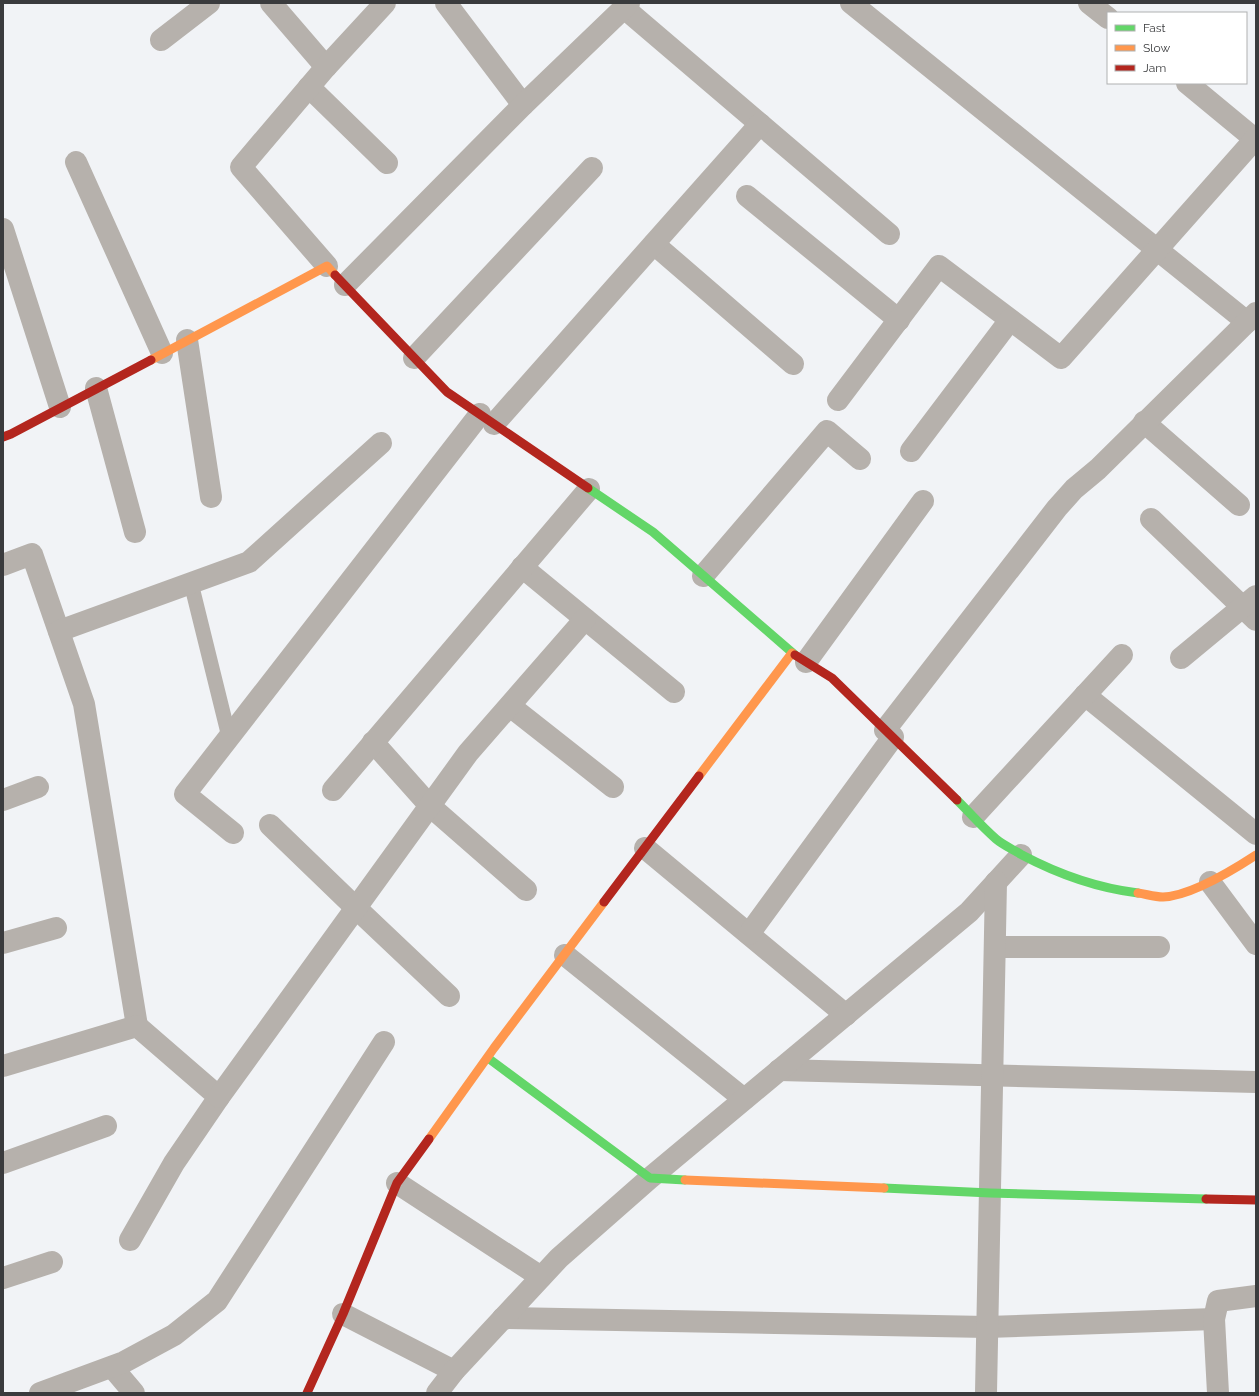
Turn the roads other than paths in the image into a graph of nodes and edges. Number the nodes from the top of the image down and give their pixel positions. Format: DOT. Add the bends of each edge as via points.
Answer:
graph roads {
  1 [pos="209,3"];
  2 [pos="271,3"];
  3 [pos="385,3"];
  4 [pos="851,3"];
  5 [pos="1089,3"];
  6 [pos="626,5"];
  7 [pos="454,6"];
  8 [pos="1107,17"];
  9 [pos="161,40"];
  10 [pos="326,67"];
  11 [pos="1188,84"];
  12 [pos="310,87"];
  13 [pos="523,104"];
  14 [pos="760,124"];
  15 [pos="1255,139"];
  16 [pos="76,162"];
  17 [pos="387,163"];
  18 [pos="592,168"];
  19 [pos="747,196"];
  20 [pos="3,229"];
  21 [pos="890,234"];
  22 [pos="654,244"];
  23 [pos="1157,250"];
  24 [pos="327,266"];
  25 [pos="345,285"];
  26 [pos="1251,317"];
  27 [pos="899,320"];
  28 [pos="1010,320"];
  29 [pos="187,340"];
  30 [pos="162,353"];
  31 [pos="414,358"];
  32 [pos="793,364"];
  33 [pos="96,388"];
  34 [pos="838,400"];
  35 [pos="60,407"];
  36 [pos="487,419"];
  37 [pos="1144,422"];
  38 [pos="3,437"];
  39 [pos="381,443"];
  40 [pos="911,451"];
  41 [pos="860,459"];
  42 [pos="589,489"];
  43 [pos="211,497"];
  44 [pos="923,501"];
  45 [pos="1239,505"];
  46 [pos="1151,520"];
  47 [pos="135,532"];
  48 [pos="3,565"];
  49 [pos="522,567"];
  50 [pos="702,576"];
  51 [pos="191,583"];
  52 [pos="1252,608"];
  53 [pos="585,619"];
  54 [pos="59,631"];
  55 [pos="1122,655"];
  56 [pos="799,657"];
  57 [pos="1181,658"];
  58 [pos="674,692"];
  59 [pos="1085,696"];
  60 [pos="510,706"];
  61 [pos="889,734"];
  62 [pos="229,737"];
  63 [pos="373,742"];
  64 [pos="38,787"];
  65 [pos="613,787"];
  66 [pos="332,790"];
  67 [pos="5,793"];
  68 [pos="430,806"];
  69 [pos="973,817"];
  70 [pos="270,825"];
  71 [pos="233,833"];
  72 [pos="1256,834"];
  73 [pos="645,848"];
  74 [pos="1021,855"];
  75 [pos="1256,855"];
  76 [pos="996,882"];
  77 [pos="1210,882"];
  78 [pos="526,890"];
  79 [pos="356,908"];
  80 [pos="56,928"];
  81 [pos="749,934"];
  82 [pos="3,943"];
  83 [pos="1256,944"];
  84 [pos="995,947"];
  85 [pos="1159,947"];
  86 [pos="565,955"];
  87 [pos="449,996"];
  88 [pos="846,1015"];
  89 [pos="137,1026"];
  90 [pos="384,1042"];
  91 [pos="488,1058"];
  92 [pos="3,1066"];
  93 [pos="779,1070"];
  94 [pos="992,1075"];
  95 [pos="1256,1082"];
  96 [pos="218,1097"];
  97 [pos="744,1100"];
  98 [pos="106,1126"];
  99 [pos="3,1163"];
  100 [pos="650,1178"];
  101 [pos="396,1183"];
  102 [pos="990,1193"];
  103 [pos="1256,1200"];
  104 [pos="130,1240"];
  105 [pos="52,1262"];
  106 [pos="540,1277"];
  107 [pos="3,1278"];
  108 [pos="1256,1296"];
  109 [pos="343,1314"];
  110 [pos="503,1318"];
  111 [pos="1214,1319"];
  112 [pos="987,1327"];
  113 [pos="112,1367"];
  114 [pos="454,1371"];
  115 [pos="40,1393"];
  116 [pos="134,1393"];
  117 [pos="307,1393"];
  118 [pos="438,1393"];
  119 [pos="986,1393"];
  120 [pos="1218,1393"];
  1 -- 9 [label="street"];
  2 -- 10 [label="street"];
  3 -- 10 [label="street"];
  4 -- 23 [label="street"];
  5 -- 8 [label="street"];
  6 -- 13 [label="street"];
  6 -- 14 [label="street"];
  7 -- 13 [label="street"];
  10 -- 12 [label="street"];
  11 -- 15 [label="street"];
  12 -- 17 [label="street"];
  12 -- 24 [label="street" via="241,167"];
  13 -- 25 [label="street"];
  14 -- 21 [label="street"];
  14 -- 22 [label="street"];
  15 -- 23 [label="street"];
  16 -- 30 [label="street"];
  18 -- 31 [label="street"];
  19 -- 27 [label="street"];
  20 -- 35 [label="street"];
  22 -- 32 [label="street"];
  22 -- 36 [label="street"];
  23 -- 26 [label="street"];
  23 -- 28 [label="street" via="1061,358"];
  24 -- 25 [label="street"];
  24 -- 29 [label="street"];
  25 -- 31 [label="street"];
  26 -- 37 [label="street"];
  27 -- 28 [label="street" via="939,266"];
  27 -- 34 [label="street"];
  28 -- 40 [label="street"];
  29 -- 30 [label="street"];
  29 -- 43 [label="street"];
  30 -- 33 [label="street"];
  31 -- 36 [label="street" via="447,392"];
  33 -- 35 [label="street"];
  33 -- 47 [label="street"];
  35 -- 38 [label="street"];
  36 -- 42 [label="street"];
  36 -- 62 [label="street"];
  37 -- 45 [label="street"];
  37 -- 61 [label="street" via="1057,508"];
  39 -- 51 [label="street" via="249,562"];
  41 -- 50 [label="street" via="827,432"];
  42 -- 49 [label="street"];
  42 -- 50 [label="street" via="653,532"];
  44 -- 56 [label="street"];
  46 -- 52 [label="street"];
  48 -- 54 [label="street" via="32,554"];
  49 -- 53 [label="street"];
  49 -- 63 [label="street"];
  50 -- 56 [label="street"];
  51 -- 54 [label="street"];
  51 -- 62 [label="lane"];
  52 -- 57 [label="street"];
  53 -- 58 [label="street"];
  53 -- 60 [label="street"];
  54 -- 89 [label="street" via="84,704"];
  55 -- 59 [label="street"];
  56 -- 61 [label="street" via="832,678"];
  56 -- 73 [label="street"];
  59 -- 69 [label="street"];
  59 -- 72 [label="street"];
  60 -- 65 [label="street"];
  60 -- 68 [label="street" via="468,753"];
  61 -- 69 [label="street"];
  61 -- 81 [label="street"];
  62 -- 71 [label="street" via="185,794"];
  63 -- 66 [label="street"];
  63 -- 68 [label="street"];
  64 -- 67 [label="street"];
  68 -- 78 [label="street"];
  68 -- 79 [label="street"];
  69 -- 74 [label="street" via="997,840"];
  70 -- 79 [label="street"];
  73 -- 81 [label="street"];
  73 -- 86 [label="street"];
  74 -- 76 [label="street"];
  74 -- 77 [label="street" via="1067,876 1121,892 1167,897"];
  75 -- 77 [label="street"];
  76 -- 84 [label="street"];
  76 -- 88 [label="street" via="970,912"];
  77 -- 83 [label="street"];
  79 -- 87 [label="street"];
  79 -- 96 [label="street"];
  80 -- 82 [label="street"];
  81 -- 88 [label="street"];
  84 -- 85 [label="street"];
  84 -- 94 [label="street"];
  86 -- 91 [label="street"];
  86 -- 97 [label="street"];
  88 -- 93 [label="street"];
  89 -- 92 [label="street"];
  89 -- 96 [label="street"];
  90 -- 113 [label="street" via="217,1302 174,1335"];
  91 -- 100 [label="street"];
  91 -- 101 [label="street"];
  93 -- 94 [label="street"];
  93 -- 97 [label="street"];
  94 -- 95 [label="street"];
  94 -- 102 [label="street"];
  96 -- 104 [label="street" via="174,1163"];
  97 -- 100 [label="street"];
  98 -- 99 [label="street"];
  100 -- 102 [label="street"];
  100 -- 106 [label="street"];
  101 -- 106 [label="street"];
  101 -- 109 [label="street"];
  102 -- 103 [label="street"];
  102 -- 112 [label="street"];
  105 -- 107 [label="street"];
  106 -- 110 [label="street"];
  108 -- 111 [label="street" via="1218,1302"];
  109 -- 114 [label="street"];
  109 -- 117 [label="street"];
  110 -- 112 [label="street"];
  110 -- 114 [label="street"];
  111 -- 112 [label="street"];
  111 -- 120 [label="street"];
  112 -- 119 [label="street"];
  113 -- 115 [label="street"];
  113 -- 116 [label="street"];
  114 -- 118 [label="street"];
}
